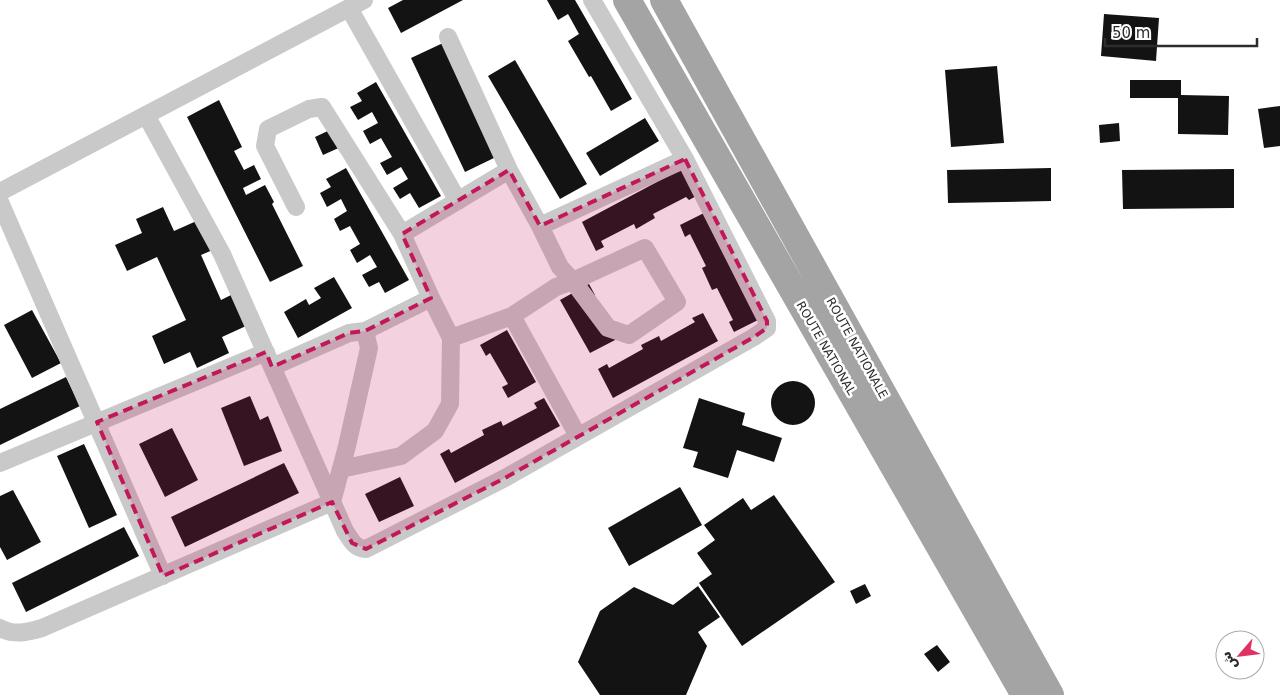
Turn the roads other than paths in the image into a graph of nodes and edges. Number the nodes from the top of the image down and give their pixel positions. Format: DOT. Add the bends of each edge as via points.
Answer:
graph roads {
  1 [pos="592,0"];
  2 [pos="627,0"];
  3 [pos="664,0"];
  4 [pos="357,4"];
  5 [pos="448,37"];
  6 [pos="146,115"];
  7 [pos="685,159"];
  8 [pos="509,170"];
  9 [pos="0,192"];
  10 [pos="458,201"];
  11 [pos="0,202"];
  12 [pos="296,207"];
  13 [pos="540,226"];
  14 [pos="402,234"];
  15 [pos="573,281"];
  16 [pos="431,298"];
  17 [pos="512,316"];
  18 [pos="365,332"];
  19 [pos="451,338"];
  20 [pos="269,360"];
  21 [pos="97,422"];
  22 [pos="578,436"];
  23 [pos="0,463"];
  24 [pos="342,469"];
  25 [pos="332,502"];
  26 [pos="162,576"];
  27 [pos="0,628"];
  28 [pos="1024,695"];
  29 [pos="1050,695"];
  1 -- 7 [label="street"];
  2 -- 28 [label="main road, ROUTE NATIONAL"];
  3 -- 29 [label="main road, ROUTE NATIONALE"];
  4 -- 6 [label="street"];
  4 -- 10 [label="street"];
  5 -- 8 [label="street"];
  6 -- 9 [label="street"];
  6 -- 20 [label="street" via="222,254"];
  7 -- 13 [label="street"];
  7 -- 22 [label="street" via="768,321 767,328"];
  8 -- 10 [label="street"];
  8 -- 13 [label="street"];
  10 -- 14 [label="street"];
  11 -- 21 [label="street"];
  12 -- 14 [label="street" via="265,146 268,129 309,109 322,107"];
  13 -- 15 [label="street" via="560,267"];
  14 -- 16 [label="street"];
  15 -- 15 [label="street" via="608,328 629,335 677,302 645,248"];
  15 -- 17 [label="street" via="556,287"];
  16 -- 18 [label="street"];
  16 -- 19 [label="street"];
  17 -- 19 [label="street"];
  17 -- 22 [label="street"];
  18 -- 20 [label="street" via="349,333"];
  18 -- 24 [label="street" via="369,348"];
  19 -- 24 [label="street" via="450,404 435,431 401,456"];
  20 -- 21 [label="street"];
  20 -- 25 [label="street"];
  21 -- 23 [label="street"];
  21 -- 26 [label="street"];
  22 -- 25 [label="street" via="505,478 366,549 357,548 352,543"];
  24 -- 25 [label="street"];
  25 -- 26 [label="street"];
  26 -- 27 [label="street" via="42,628 15,633"];
}
